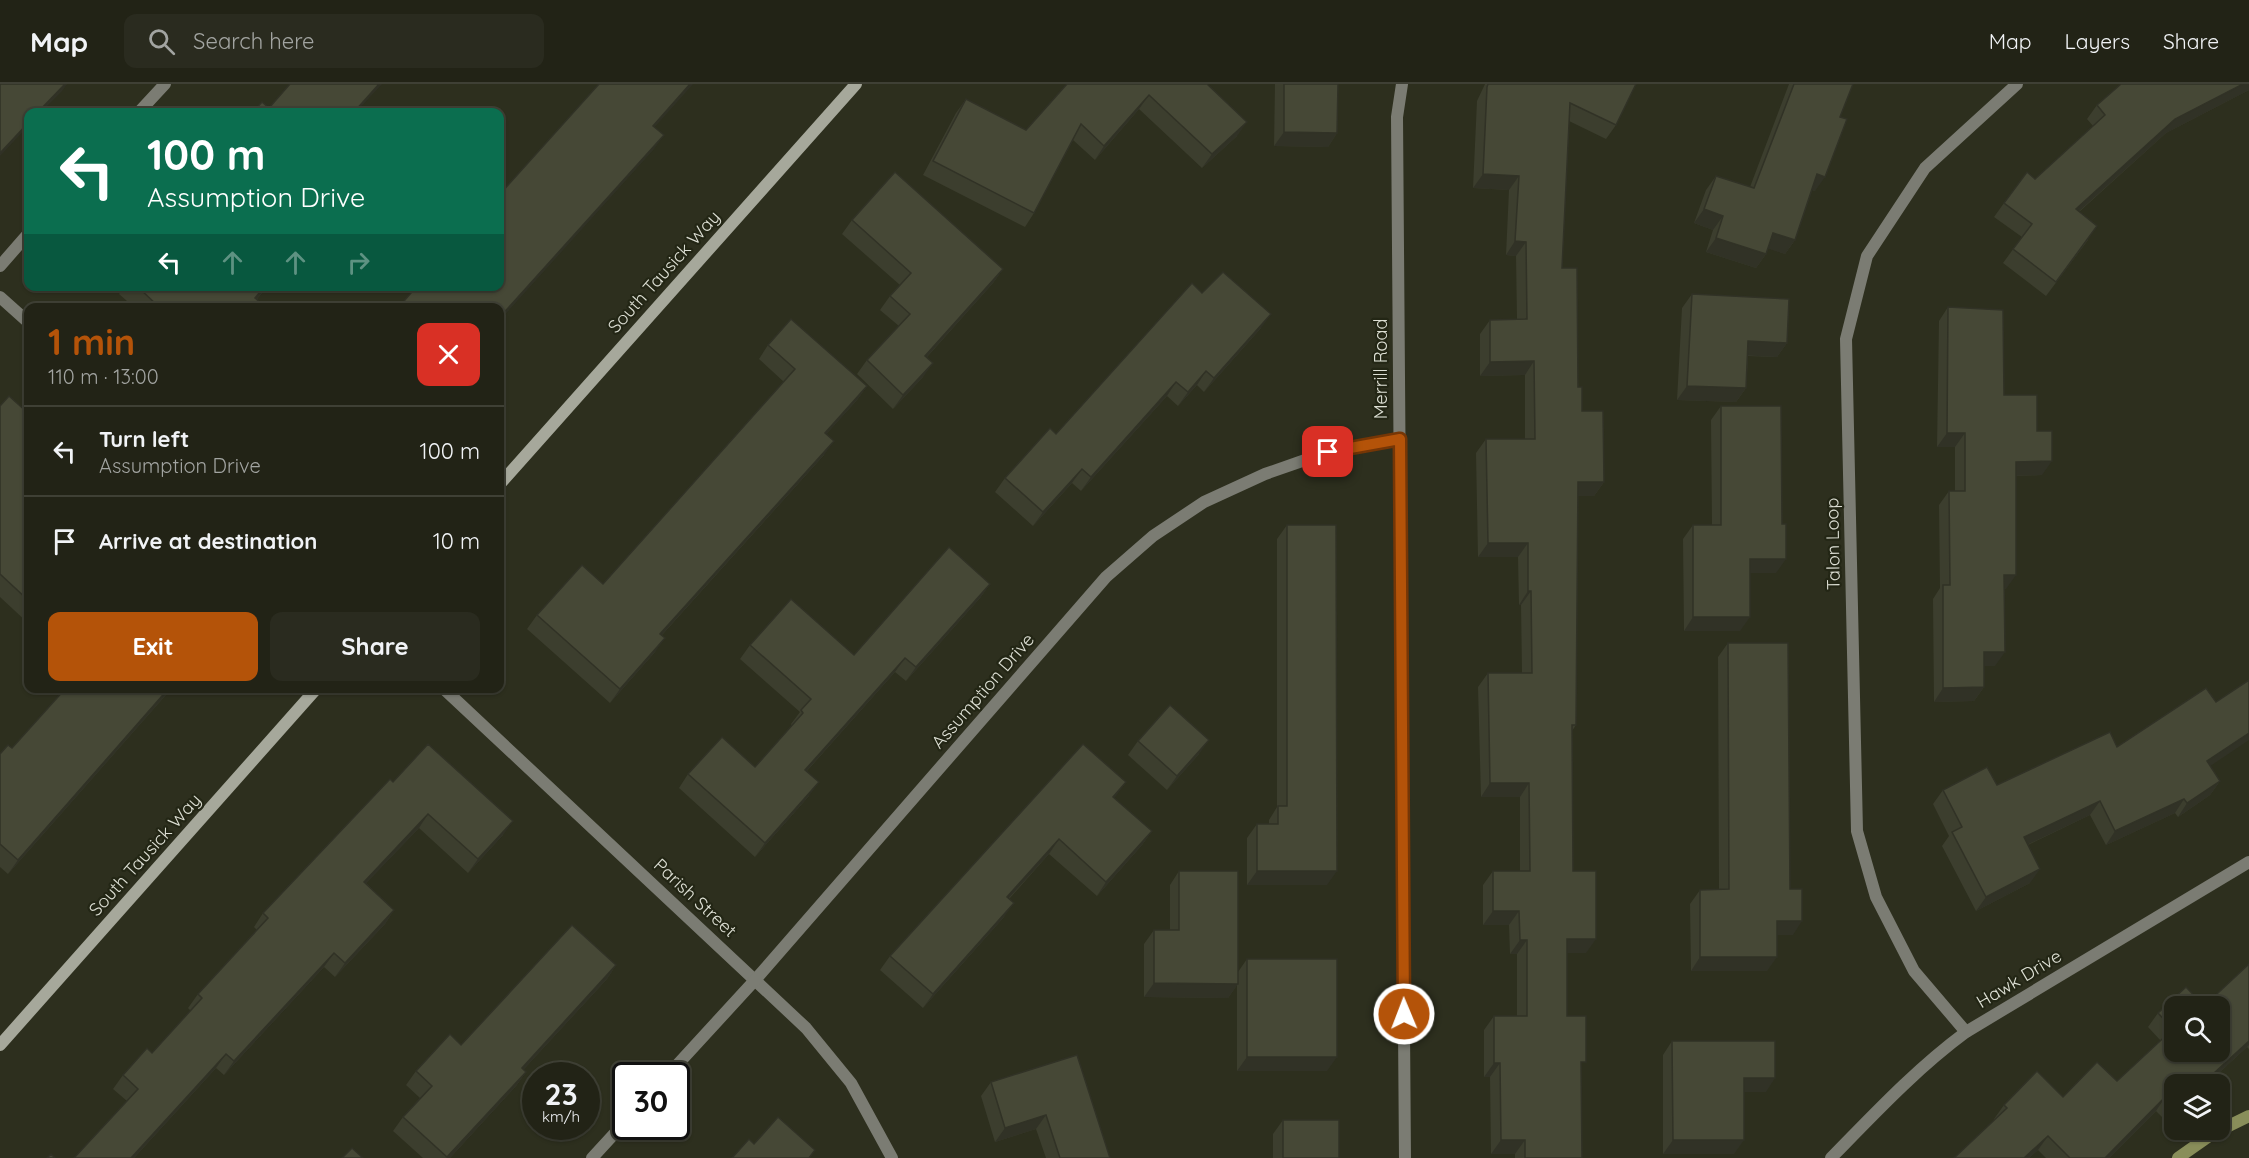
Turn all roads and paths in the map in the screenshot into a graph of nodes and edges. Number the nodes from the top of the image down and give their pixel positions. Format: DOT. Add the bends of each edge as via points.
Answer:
graph roads {
  1 [pos="165,84"];
  2 [pos="856,84"];
  3 [pos="1402,84"];
  4 [pos="2017,84"];
  5 [pos="143,108"];
  6 [pos="24,239"];
  7 [pos="0,266"];
  8 [pos="0,297"];
  9 [pos="24,318"];
  10 [pos="1400,439"];
  11 [pos="504,480"];
  12 [pos="313,693"];
  13 [pos="448,693"];
  14 [pos="2249,862"];
  15 [pos="756,979"];
  16 [pos="1966,1032"];
  17 [pos="0,1045"];
  18 [pos="681,1062"];
  19 [pos="612,1136"];
  20 [pos="592,1158"];
  21 [pos="892,1158"];
  22 [pos="1405,1158"];
  23 [pos="1832,1158"];
  1 -- 5 [label="street"];
  2 -- 11 [label="main road, South Tausick Way"];
  3 -- 10 [label="street, Merrill Road" via="1397,117"];
  4 -- 16 [label="street, Talon Loop" via="1925,168 1867,256 1846,339 1857,831 1876,897 1914,971"];
  6 -- 7 [label="street"];
  8 -- 9 [label="street"];
  10 -- 15 [label="street, Assumption Drive" via="1328,452 1265,474 1204,502 1153,536 1106,577"];
  10 -- 22 [label="street, Merrill Road"];
  12 -- 17 [label="main road, South Tausick Way"];
  13 -- 15 [label="street, Parish Street"];
  14 -- 16 [label="street, Hawk Drive"];
  15 -- 18 [label="street, Assumption Drive"];
  15 -- 21 [label="street, Parish Street" via="806,1028 851,1083"];
  16 -- 23 [label="street, Hawk Drive" via="1909,1078"];
  19 -- 20 [label="street"];
}
